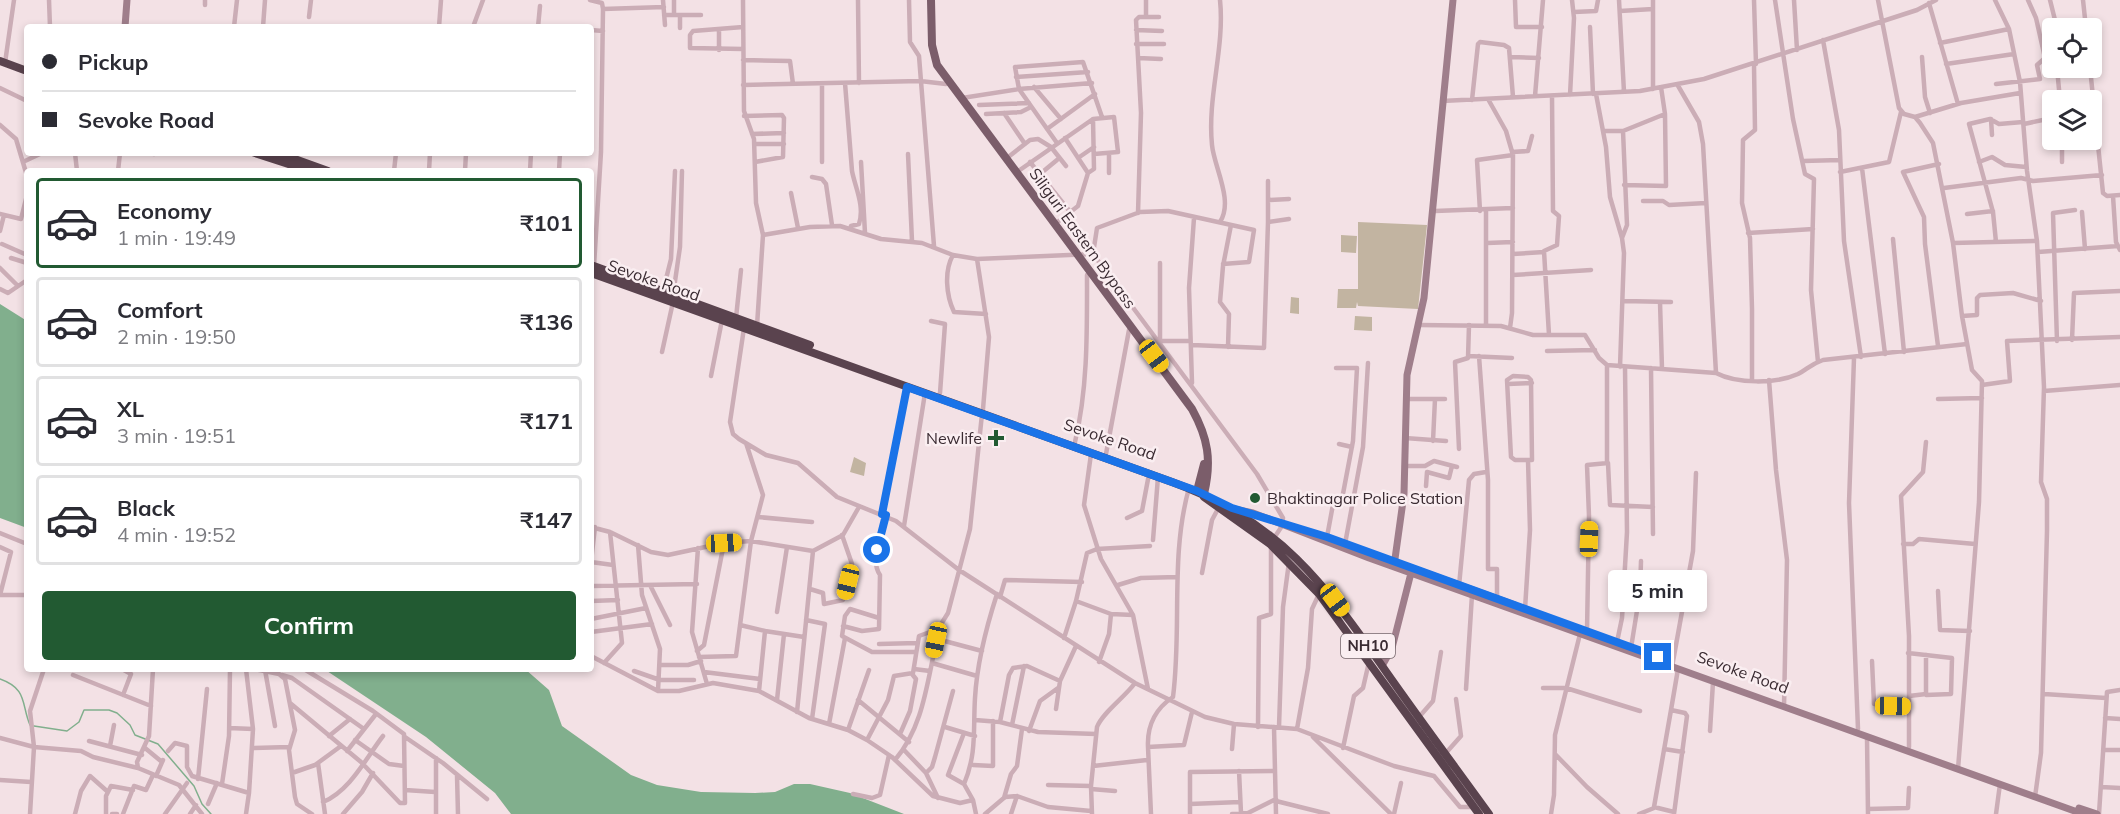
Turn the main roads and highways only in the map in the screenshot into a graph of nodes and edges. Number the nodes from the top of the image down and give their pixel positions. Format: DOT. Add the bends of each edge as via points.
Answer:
graph roads {
  1 [pos="128,0"];
  2 [pos="929,0"];
  3 [pos="1453,0"];
  4 [pos="125,24"];
  5 [pos="2,62"];
  6 [pos="24,70"];
  7 [pos="264,156"];
  8 [pos="286,156"];
  9 [pos="301,168"];
  10 [pos="320,168"];
  11 [pos="1076,256"];
  12 [pos="594,269"];
  13 [pos="594,269"];
  14 [pos="673,298"];
  15 [pos="982,411"];
  16 [pos="1172,482"];
  17 [pos="1196,491"];
  18 [pos="1220,505"];
  19 [pos="1232,508"];
  20 [pos="1281,523"];
  21 [pos="1273,541"];
  22 [pos="1394,564"];
  23 [pos="1411,573"];
  24 [pos="1459,587"];
  25 [pos="1559,624"];
  26 [pos="1583,632"];
  27 [pos="1382,666"];
  28 [pos="1675,667"];
  29 [pos="1784,705"];
  30 [pos="1857,731"];
  31 [pos="1958,767"];
  32 [pos="2035,794"];
  33 [pos="1476,810"];
  34 [pos="1489,814"];
  35 [pos="2083,814"];
  36 [pos="2098,814"];
  1 -- 4 [label="main road"];
  2 -- 11 [label="main road, Siliguri Eastern Bypass" via="935,59"];
  2 -- 11 [label="main road, Siliguri Eastern Bypass" via="930,56 946,84"];
  3 -- 22 [label="main road" via="1435,211 1419,325 1408,368 1401,528"];
  5 -- 6 [label="highway"];
  7 -- 9 [label="highway"];
  8 -- 10 [label="highway"];
  11 -- 17 [label="main road, Siliguri Eastern Bypass" via="1178,394 1198,429 1205,459"];
  11 -- 17 [label="main road, Siliguri Eastern Bypass" via="1167,372 1201,424 1209,452"];
  12 -- 14 [label="highway, Sevoke Road" via="663,291"];
  13 -- 14 [label="highway, Sevoke Road / NH10"];
  14 -- 15 [label="highway, Sevoke Road"];
  14 -- 15 [label="highway, Sevoke Road / NH10" via="722,320"];
  15 -- 16 [label="highway, Sevoke Road / NH10"];
  15 -- 16 [label="highway, Sevoke Road" via="1166,474"];
  16 -- 17 [label="highway, NH10"];
  17 -- 18 [label="highway, NH10"];
  18 -- 19 [label="highway, NH10"];
  18 -- 21 [label="highway"];
  19 -- 20 [label="main road, Sevoke Road"];
  19 -- 21 [label="highway, NH10"];
  20 -- 22 [label="main road, Sevoke Road"];
  20 -- 22 [label="main road, Sevoke Road"];
  21 -- 27 [label="highway, NH10" via="1324,586"];
  21 -- 33 [label="highway" via="1319,594"];
  22 -- 23 [label="main road, Sevoke Road"];
  22 -- 24 [label="main road, Sevoke Road"];
  23 -- 24 [label="main road, Sevoke Road"];
  23 -- 27 [label="main road" via="1392,648"];
  24 -- 25 [label="main road, Sevoke Road"];
  24 -- 25 [label="main road, Sevoke Road"];
  25 -- 26 [label="main road, Sevoke Road"];
  26 -- 28 [label="main road, Sevoke Road"];
  26 -- 28 [label="main road, Sevoke Road"];
  27 -- 34 [label="highway, NH10"];
  28 -- 29 [label="main road, Sevoke Road"];
  28 -- 29 [label="main road, Sevoke Road"];
  29 -- 30 [label="main road, Sevoke Road"];
  30 -- 31 [label="main road, Sevoke Road"];
  30 -- 31 [label="main road, Sevoke Road"];
  31 -- 32 [label="main road, Sevoke Road"];
  31 -- 32 [label="main road, Sevoke Road"];
  32 -- 35 [label="main road, Sevoke Road"];
  32 -- 36 [label="main road, Sevoke Road"];
}
